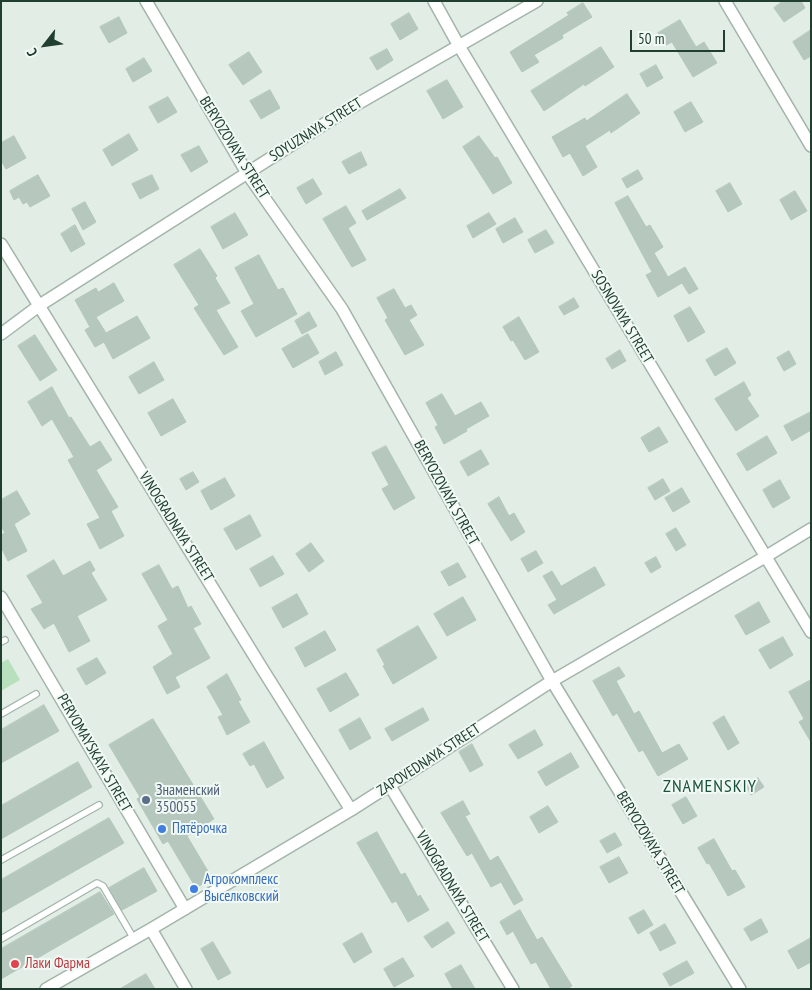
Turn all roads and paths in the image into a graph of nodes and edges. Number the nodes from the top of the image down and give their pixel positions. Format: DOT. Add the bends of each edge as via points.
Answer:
graph roads {
  1 [pos="146,1"];
  2 [pos="434,1"];
  3 [pos="537,1"];
  4 [pos="725,1"];
  5 [pos="459,46"];
  6 [pos="811,146"];
  7 [pos="247,172"];
  8 [pos="1,244"];
  9 [pos="40,306"];
  10 [pos="1,334"];
  11 [pos="811,529"];
  12 [pos="766,557"];
  13 [pos="1,597"];
  14 [pos="811,632"];
  15 [pos="552,682"];
  16 [pos="36,694"];
  17 [pos="1,714"];
  18 [pos="390,786"];
  19 [pos="99,805"];
  20 [pos="351,810"];
  21 [pos="1,860"];
  22 [pos="185,909"];
  23 [pos="151,929"];
  24 [pos="1,939"];
  25 [pos="134,939"];
  26 [pos="46,989"];
  27 [pos="186,989"];
  28 [pos="513,989"];
  29 [pos="740,989"];
  1 -- 7 [label="street, BERYOZOVAYA STREET"];
  2 -- 5 [label="street, SOSNOVAYA STREET"];
  3 -- 5 [label="street, SOYUZNAYA STREET"];
  4 -- 6 [label="street"];
  5 -- 7 [label="street, SOYUZNAYA STREET" via="346,110"];
  5 -- 12 [label="street, SOSNOVAYA STREET"];
  7 -- 9 [label="street, SOYUZNAYA STREET"];
  7 -- 15 [label="street, BERYOZOVAYA STREET" via="342,309"];
  8 -- 9 [label="street, VINOGRADNAYA STREET"];
  9 -- 10 [label="street, SOYUZNAYA STREET"];
  9 -- 20 [label="street, VINOGRADNAYA STREET"];
  11 -- 12 [label="street, ZAPOVEDNAYA STREET"];
  12 -- 14 [label="street, SOSNOVAYA STREET"];
  12 -- 15 [label="street, ZAPOVEDNAYA STREET"];
  13 -- 22 [label="street, PERVOMAYSKAYA STREET"];
  15 -- 18 [label="street, ZAPOVEDNAYA STREET"];
  15 -- 29 [label="street, BERYOZOVAYA STREET"];
  16 -- 17 [label="lane"];
  18 -- 20 [label="street, ZAPOVEDNAYA STREET"];
  18 -- 28 [label="street, VINOGRADNAYA STREET"];
  19 -- 21 [label="lane"];
  20 -- 22 [label="street, ZAPOVEDNAYA STREET"];
  22 -- 23 [label="street, ZAPOVEDNAYA STREET"];
  23 -- 25 [label="street, ZAPOVEDNAYA STREET"];
  23 -- 27 [label="street"];
  24 -- 25 [label="lane" via="97,883 103,886"];
  25 -- 26 [label="street, ZAPOVEDNAYA STREET"];
}
